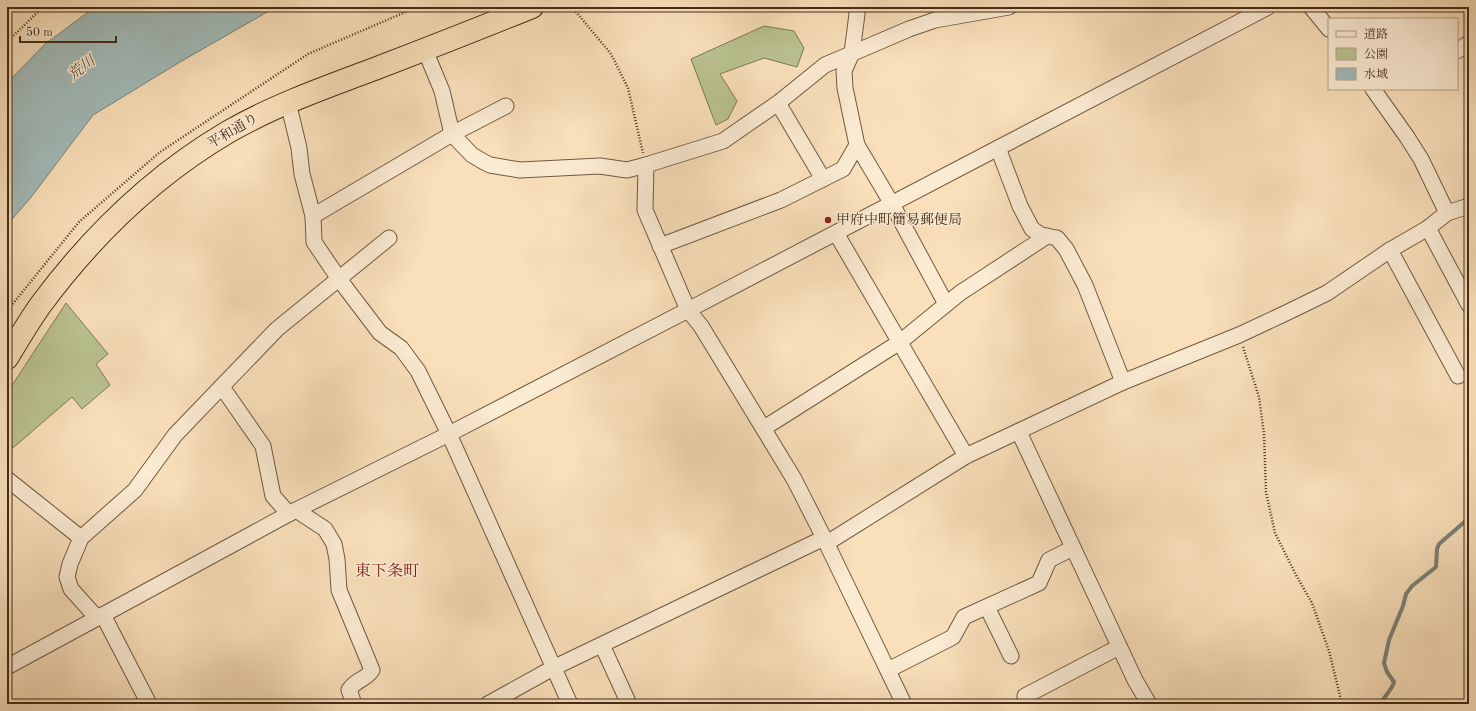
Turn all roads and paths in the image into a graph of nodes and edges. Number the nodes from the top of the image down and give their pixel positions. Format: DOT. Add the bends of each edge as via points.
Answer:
graph roads {
  1 [pos="43,7"];
  2 [pos="532,7"];
  3 [pos="572,7"];
  4 [pos="856,7"];
  5 [pos="1008,7"];
  6 [pos="1268,7"];
  7 [pos="1311,7"];
  8 [pos="981,9"];
  9 [pos="1328,28"];
  10 [pos="7,42"];
  11 [pos="1469,43"];
  12 [pos="425,50"];
  13 [pos="1458,50"];
  14 [pos="852,54"];
  15 [pos="1375,90"];
  16 [pos="288,102"];
  17 [pos="778,103"];
  18 [pos="506,106"];
  19 [pos="452,134"];
  20 [pos="857,146"];
  21 [pos="998,148"];
  22 [pos="646,165"];
  23 [pos="823,179"];
  24 [pos="892,204"];
  25 [pos="1469,206"];
  26 [pos="1447,213"];
  27 [pos="313,216"];
  28 [pos="1428,228"];
  29 [pos="836,233"];
  30 [pos="1047,236"];
  31 [pos="389,238"];
  32 [pos="660,246"];
  33 [pos="1390,250"];
  34 [pos="339,279"];
  35 [pos="946,304"];
  36 [pos="1469,305"];
  37 [pos="688,310"];
  38 [pos="1239,335"];
  39 [pos="900,342"];
  40 [pos="7,358"];
  41 [pos="1458,376"];
  42 [pos="1123,382"];
  43 [pos="222,387"];
  44 [pos="764,428"];
  45 [pos="1019,432"];
  46 [pos="449,434"];
  47 [pos="966,456"];
  48 [pos="7,479"];
  49 [pos="293,512"];
  50 [pos="81,538"];
  51 [pos="826,540"];
  52 [pos="1073,548"];
  53 [pos="987,607"];
  54 [pos="100,617"];
  55 [pos="602,645"];
  56 [pos="1119,647"];
  57 [pos="1011,656"];
  58 [pos="7,667"];
  59 [pos="553,668"];
  60 [pos="888,670"];
  61 [pos="149,704"];
  62 [pos="354,704"];
  63 [pos="488,704"];
  64 [pos="570,704"];
  65 [pos="629,704"];
  66 [pos="904,704"];
  67 [pos="1029,704"];
  68 [pos="1148,704"];
  69 [pos="1342,704"];
  1 -- 10 [label="path"];
  2 -- 12 [label="highway, 平和通り"];
  3 -- 22 [label="path" via="611,54 628,88"];
  4 -- 14 [label="street"];
  5 -- 8 [label="street"];
  6 -- 21 [label="street"];
  7 -- 9 [label="street"];
  8 -- 14 [label="street" via="934,20"];
  11 -- 13 [label="street"];
  12 -- 16 [label="highway, 平和通り"];
  12 -- 19 [label="street" via="442,90"];
  14 -- 17 [label="street" via="825,65"];
  14 -- 20 [label="street" via="844,71"];
  15 -- 26 [label="street" via="1421,159"];
  16 -- 27 [label="street"];
  16 -- 40 [label="highway, 平和通り" via="228,132 183,161 145,191 104,230 67,272 41,304"];
  17 -- 22 [label="street" via="723,141"];
  17 -- 23 [label="street"];
  18 -- 19 [label="street"];
  19 -- 22 [label="street" via="472,155 490,165 520,170 600,166 627,170"];
  19 -- 27 [label="street"];
  20 -- 23 [label="street" via="843,169"];
  20 -- 24 [label="street"];
  21 -- 24 [label="street"];
  21 -- 30 [label="street" via="1020,206 1032,229"];
  22 -- 32 [label="street" via="645,210"];
  23 -- 32 [label="street" via="781,200"];
  24 -- 29 [label="street"];
  24 -- 35 [label="street"];
  25 -- 26 [label="street"];
  26 -- 28 [label="street"];
  27 -- 34 [label="street" via="314,242"];
  28 -- 33 [label="street"];
  28 -- 36 [label="street"];
  29 -- 37 [label="street"];
  29 -- 39 [label="street"];
  30 -- 35 [label="street"];
  30 -- 42 [label="street" via="1058,238 1082,279"];
  31 -- 34 [label="street"];
  32 -- 37 [label="street"];
  33 -- 38 [label="street" via="1327,293"];
  33 -- 41 [label="street"];
  34 -- 43 [label="street" via="277,329"];
  34 -- 46 [label="street" via="380,333 401,348 418,371"];
  35 -- 39 [label="street"];
  37 -- 44 [label="street" via="702,326"];
  37 -- 46 [label="street"];
  38 -- 42 [label="street"];
  38 -- 69 [label="path" via="1259,397 1264,434 1266,492 1275,534 1312,603 1329,651"];
  39 -- 44 [label="street"];
  39 -- 47 [label="street"];
  42 -- 45 [label="street"];
  43 -- 49 [label="street" via="263,446 273,496"];
  43 -- 50 [label="street" via="175,435 135,490"];
  44 -- 51 [label="street"];
  45 -- 47 [label="street"];
  45 -- 52 [label="street"];
  46 -- 49 [label="street"];
  46 -- 59 [label="street"];
  47 -- 51 [label="street"];
  48 -- 50 [label="street"];
  49 -- 54 [label="street"];
  49 -- 62 [label="street" via="325,529 334,544 339,590 372,670 368,676 354,683 349,690"];
  50 -- 54 [label="street" via="67,577 71,589"];
  51 -- 55 [label="street"];
  51 -- 60 [label="street"];
  52 -- 53 [label="street" via="1049,560 1038,583"];
  52 -- 56 [label="street"];
  53 -- 57 [label="street"];
  53 -- 60 [label="street" via="964,617 953,637"];
  54 -- 58 [label="street"];
  54 -- 61 [label="street"];
  55 -- 59 [label="street"];
  55 -- 65 [label="street"];
  56 -- 67 [label="street" via="1025,696"];
  56 -- 68 [label="street"];
  59 -- 63 [label="street"];
  59 -- 64 [label="street"];
  60 -- 66 [label="street"];
}
